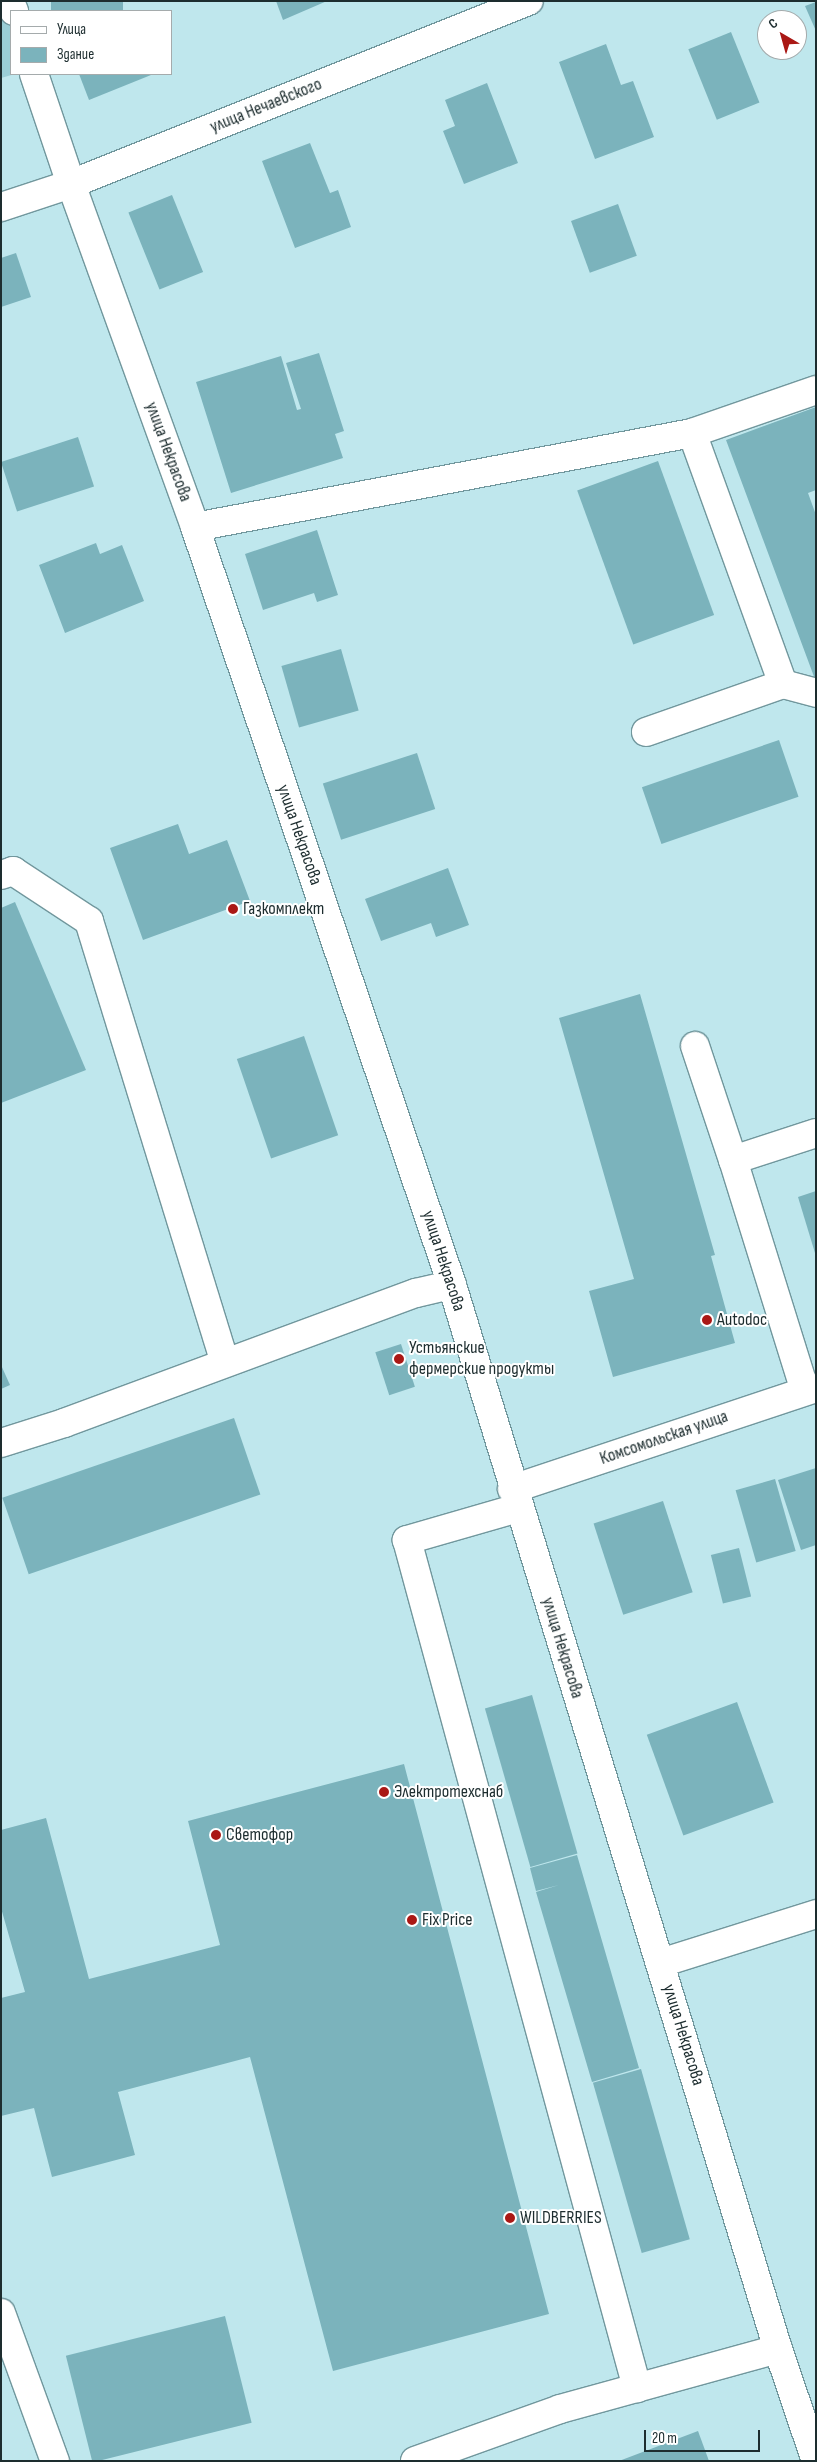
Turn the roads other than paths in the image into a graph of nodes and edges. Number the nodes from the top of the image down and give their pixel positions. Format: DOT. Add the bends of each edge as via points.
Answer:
graph roads {
  1 [pos="529,1"];
  2 [pos="34,75"];
  3 [pos="71,184"];
  4 [pos="1,206"];
  5 [pos="816,390"];
  6 [pos="692,433"];
  7 [pos="194,526"];
  8 [pos="783,684"];
  9 [pos="816,693"];
  10 [pos="646,732"];
  11 [pos="1,875"];
  12 [pos="695,1046"];
  13 [pos="816,1133"];
  14 [pos="733,1160"];
  15 [pos="452,1285"];
  16 [pos="226,1362"];
  17 [pos="810,1389"];
  18 [pos="1,1443"];
  19 [pos="515,1499"];
  20 [pos="816,1914"];
  21 [pos="661,1963"];
  22 [pos="1,2313"];
  23 [pos="778,2349"];
  24 [pos="637,2388"];
  25 [pos="55,2461"];
  26 [pos="415,2461"];
  27 [pos="816,2461"];
  1 -- 3 [label="street, улица Нечаевского"];
  2 -- 3 [label="street, улица Некрасова"];
  3 -- 4 [label="street, улица Нечаевского"];
  3 -- 7 [label="street, улица Некрасова"];
  5 -- 6 [label="street"];
  6 -- 7 [label="street"];
  6 -- 8 [label="street"];
  7 -- 15 [label="street, улица Некрасова"];
  8 -- 9 [label="street"];
  8 -- 10 [label="street"];
  11 -- 16 [label="street" via="13,870 90,921"];
  12 -- 14 [label="street"];
  13 -- 14 [label="street"];
  14 -- 17 [label="street"];
  15 -- 16 [label="street" via="416,1292"];
  15 -- 19 [label="street, улица Некрасова"];
  16 -- 18 [label="street" via="64,1423"];
  17 -- 19 [label="street, Комсомольская улица"];
  19 -- 21 [label="street, улица Некрасова"];
  19 -- 24 [label="street, Комсомольская улица" via="407,1540"];
  20 -- 21 [label="street"];
  21 -- 23 [label="street, улица Некрасова"];
  22 -- 25 [label="street"];
  23 -- 24 [label="street"];
  23 -- 27 [label="street, улица Некрасова"];
  24 -- 26 [label="street" via="560,2409"];
}
